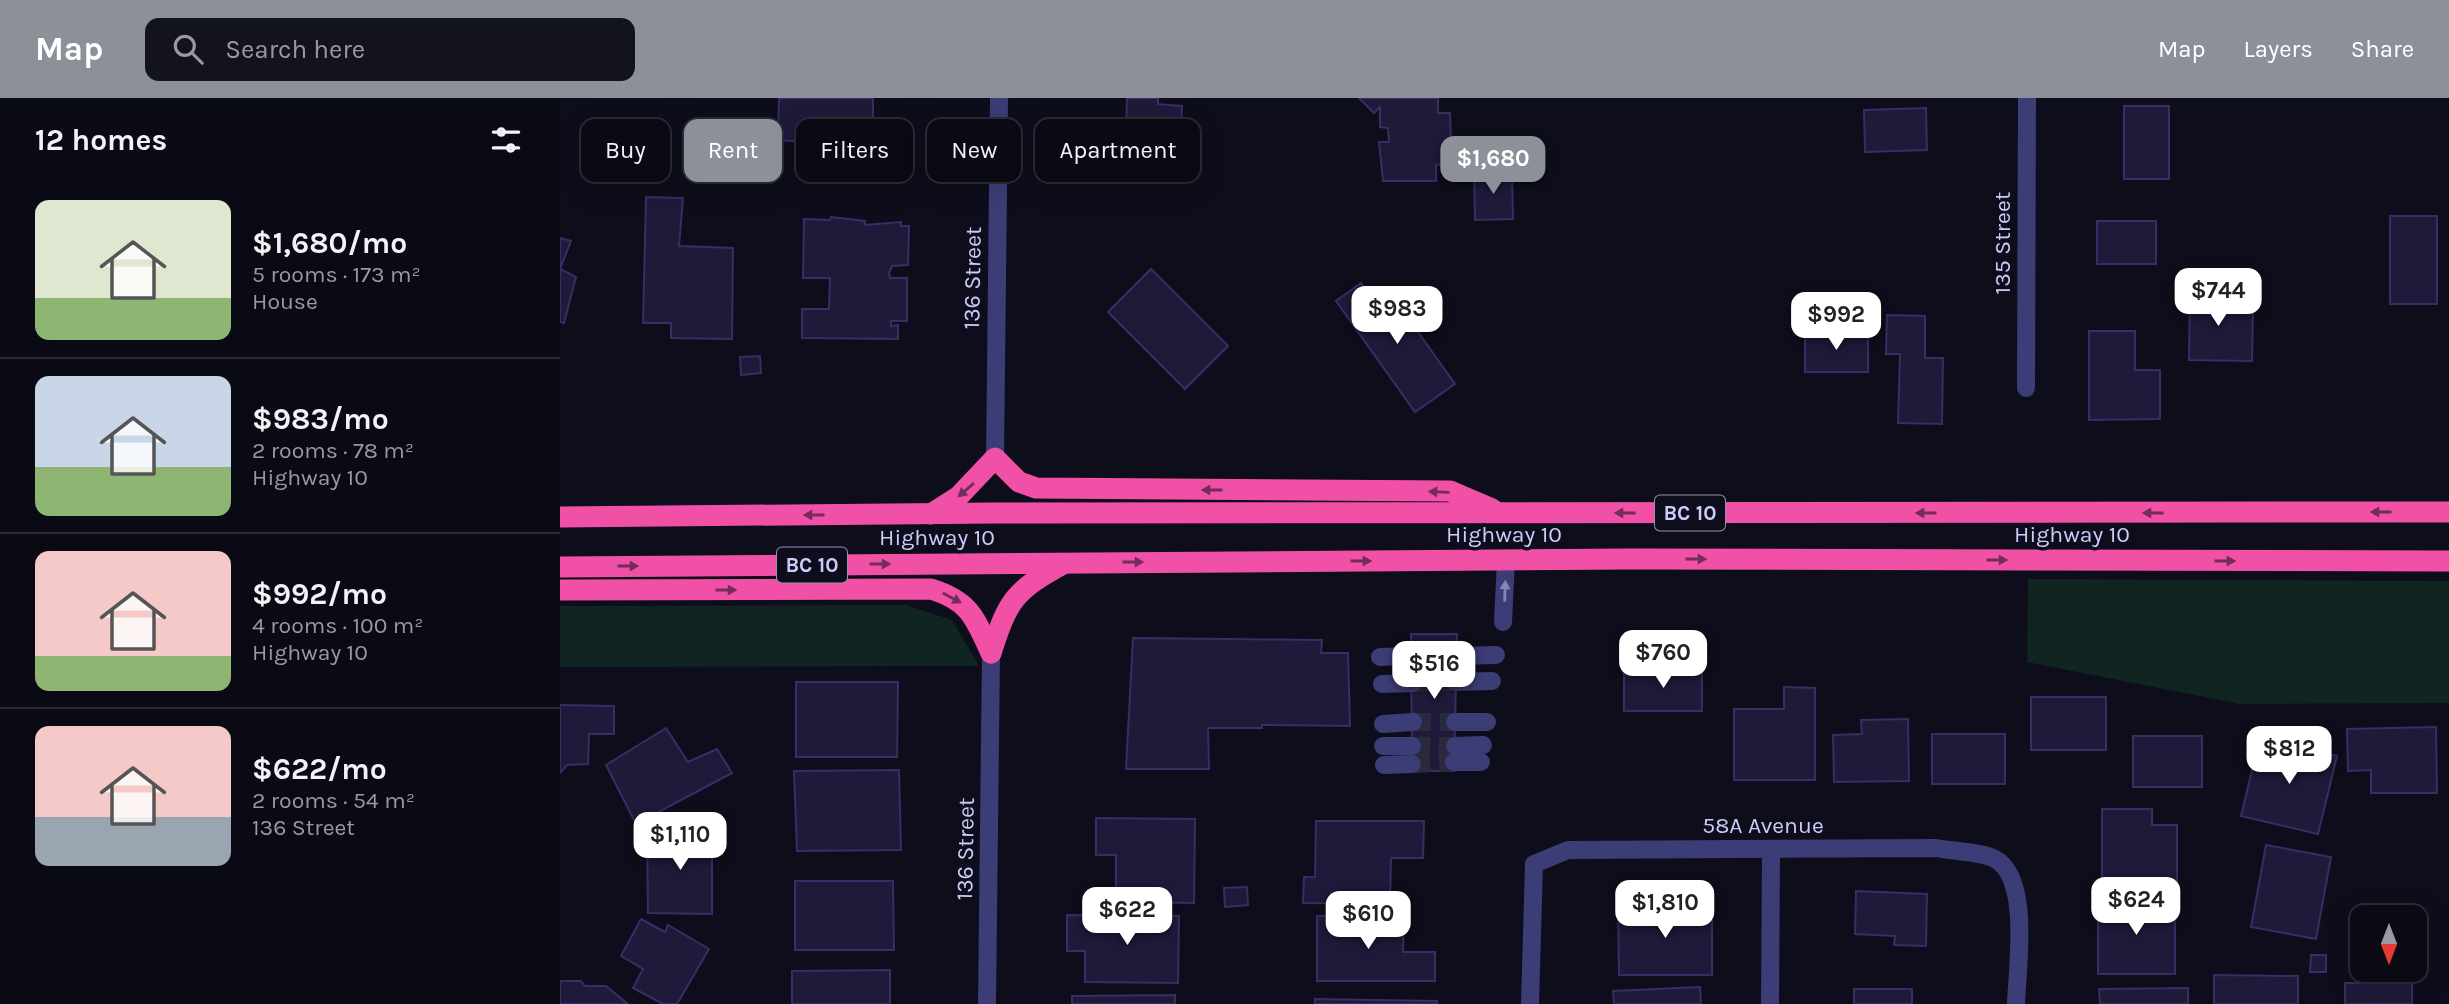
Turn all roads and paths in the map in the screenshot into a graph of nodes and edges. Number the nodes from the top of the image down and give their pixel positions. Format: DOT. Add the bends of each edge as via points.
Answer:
graph roads {
  1 [pos="999,98"];
  2 [pos="2027,98"];
  3 [pos="2026,388"];
  4 [pos="995,458"];
  5 [pos="2449,512"];
  6 [pos="1503,513"];
  7 [pos="931,514"];
  8 [pos="560,517"];
  9 [pos="1506,560"];
  10 [pos="2449,561"];
  11 [pos="1065,563"];
  12 [pos="560,567"];
  13 [pos="560,590"];
  14 [pos="1503,622"];
  15 [pos="991,653"];
  16 [pos="1496,654"];
  17 [pos="1412,656"];
  18 [pos="1457,656"];
  19 [pos="1380,657"];
  20 [pos="1492,681"];
  21 [pos="1456,682"];
  22 [pos="1413,683"];
  23 [pos="1382,684"];
  24 [pos="1413,722"];
  25 [pos="1455,722"];
  26 [pos="1487,722"];
  27 [pos="1383,723"];
  28 [pos="1383,746"];
  29 [pos="1412,746"];
  30 [pos="1454,754"];
  31 [pos="1482,754"];
  32 [pos="1412,764"];
  33 [pos="1384,765"];
  34 [pos="1771,850"];
  35 [pos="987,1004"];
  36 [pos="1530,1004"];
  37 [pos="1770,1004"];
  38 [pos="2016,1004"];
  1 -- 4 [label="street, 136 Street"];
  2 -- 3 [label="street, 135 Street"];
  6 -- 4 [label="highway, one-way" via="1450,491 1036,488 1019,482"];
  4 -- 7 [label="highway, one-way" via="968,488"];
  5 -- 6 [label="highway, Highway 10 / BC 10, one-way"];
  6 -- 7 [label="highway, Highway 10 / BC 10"];
  7 -- 8 [label="highway, Highway 10 / BC 10, one-way"];
  9 -- 10 [label="highway, Highway 10 / BC 10, one-way"];
  11 -- 9 [label="highway, Highway 10 / BC 10, one-way"];
  14 -- 9 [label="street, one-way"];
  12 -- 11 [label="highway, Highway 10 / BC 10, one-way"];
  11 -- 15 [label="highway" via="1018,593 1002,619"];
  13 -- 15 [label="highway, one-way" via="931,589 965,605"];
  15 -- 35 [label="street, 136 Street"];
  16 -- 18 [label="street"];
  17 -- 19 [label="street"];
  20 -- 21 [label="street"];
  22 -- 23 [label="street"];
  24 -- 27 [label="street"];
  25 -- 26 [label="street"];
  28 -- 29 [label="street"];
  30 -- 31 [label="street"];
  32 -- 33 [label="street"];
  34 -- 36 [label="street, 58A Avenue" via="1568,850 1534,864"];
  34 -- 37 [label="street"];
  34 -- 38 [label="street, 58A Avenue" via="1936,848 1995,858 2011,874 2019,897"];
}
